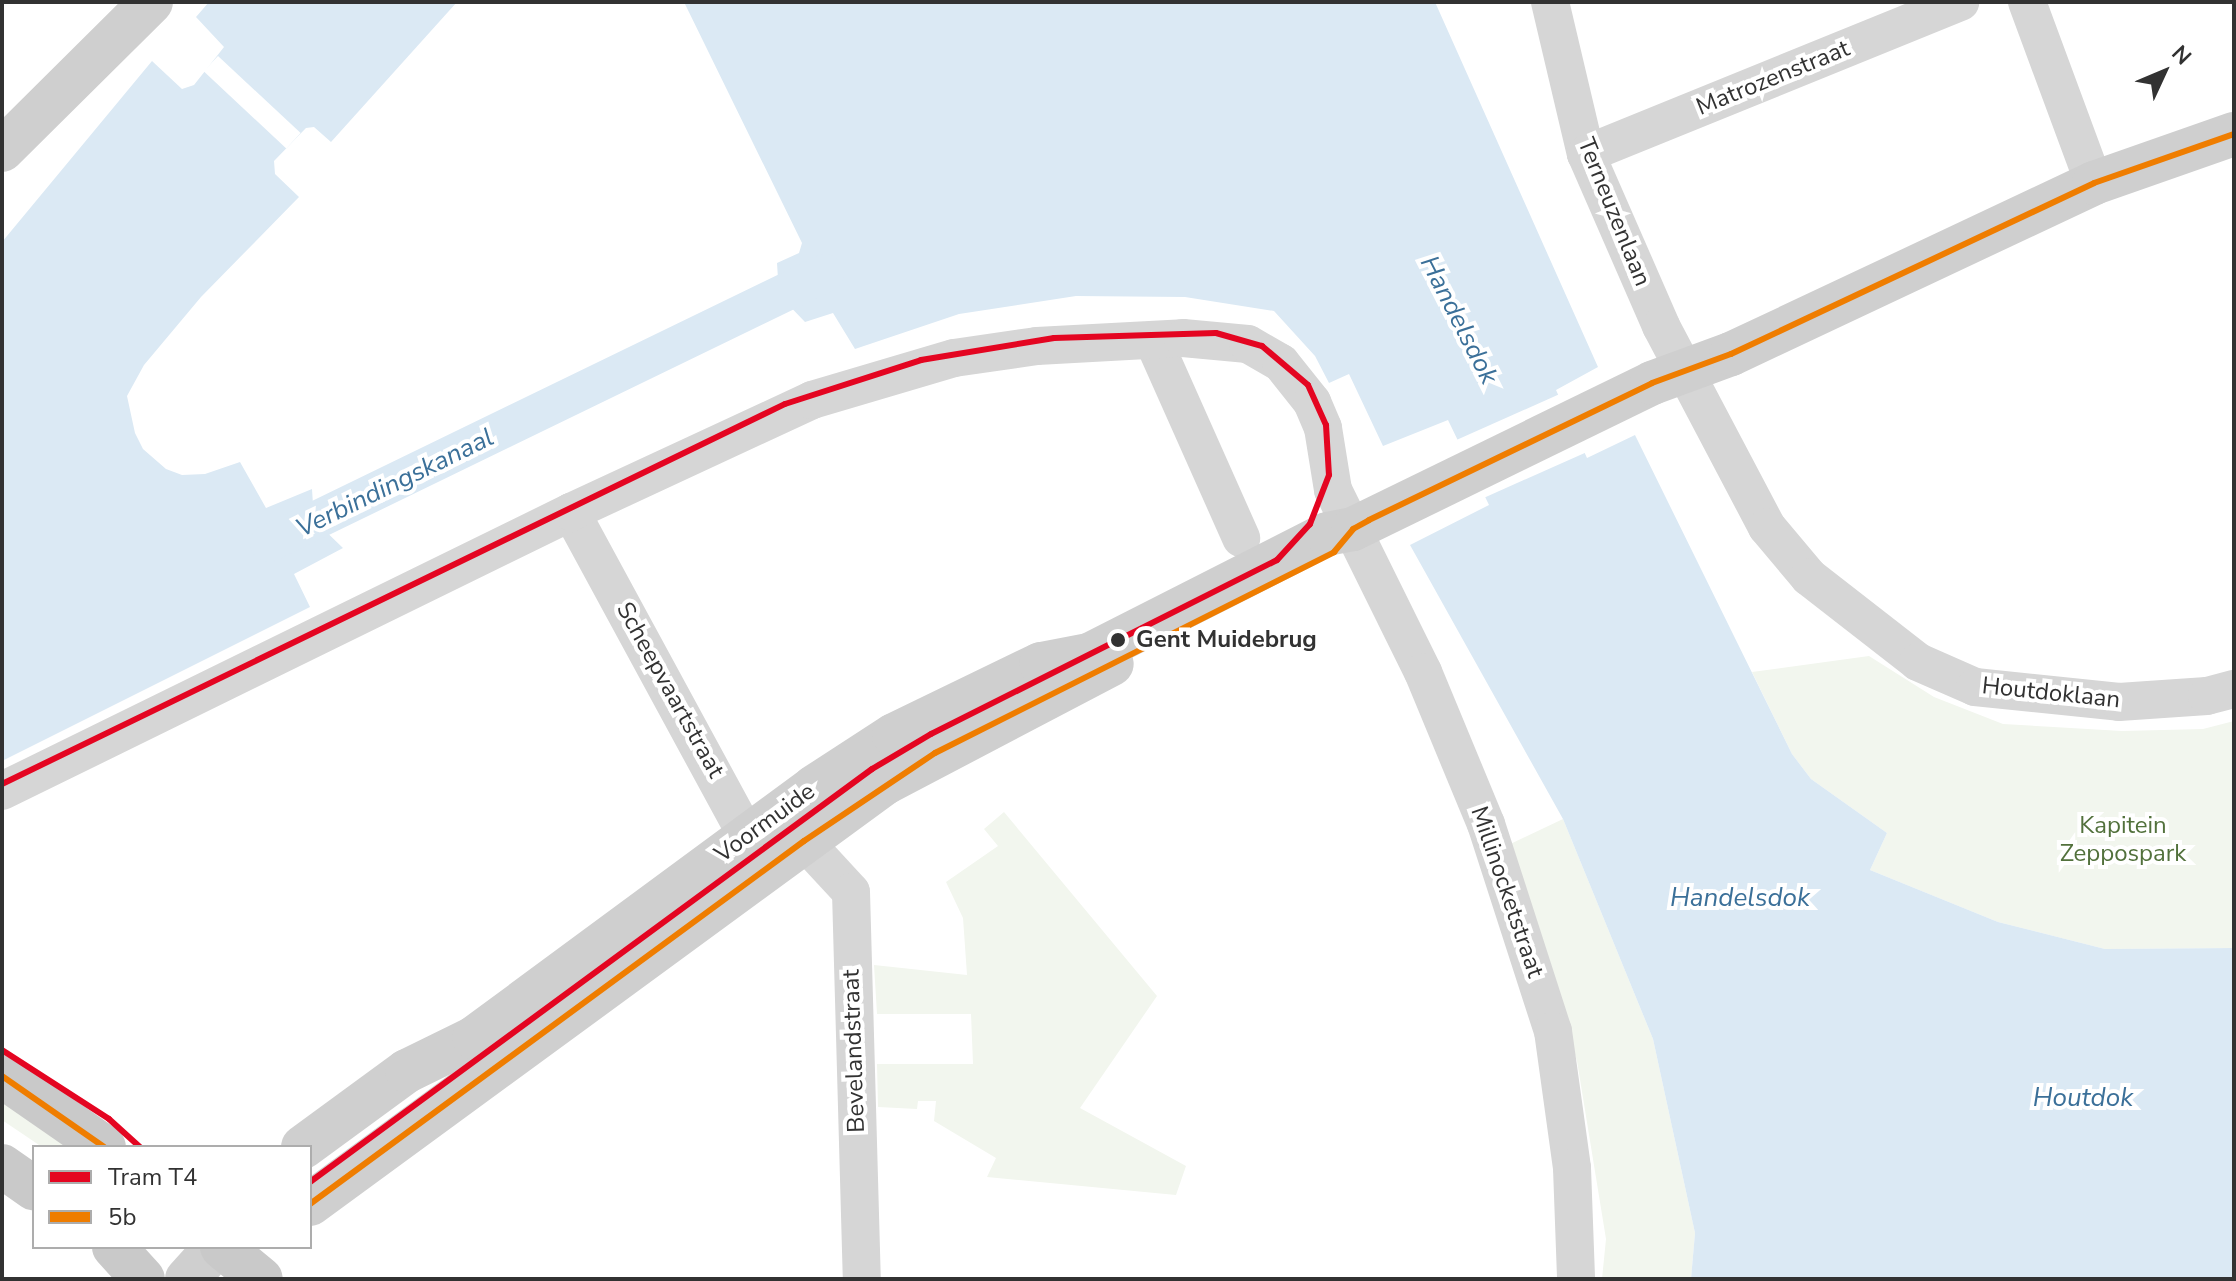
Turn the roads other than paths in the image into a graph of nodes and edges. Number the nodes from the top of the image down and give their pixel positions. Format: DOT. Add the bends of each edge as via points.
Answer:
graph roads {
  1 [pos="151,2"];
  2 [pos="1550,2"];
  3 [pos="1960,2"];
  4 [pos="2027,2"];
  5 [pos="2232,138"];
  6 [pos="2,150"];
  7 [pos="1586,154"];
  8 [pos="2094,183"];
  9 [pos="1153,340"];
  10 [pos="1681,370"];
  11 [pos="571,512"];
  12 [pos="1361,524"];
  13 [pos="1241,538"];
  14 [pos="2234,689"];
  15 [pos="2,791"];
  16 [pos="774,848"];
  17 [pos="2,1076"];
  18 [pos="101,1145"];
  19 [pos="306,1145"];
  20 [pos="312,1202"];
  21 [pos="113,1249"];
  22 [pos="114,1249"];
  23 [pos="214,1249"];
  24 [pos="224,1249"];
  25 [pos="124,1279"];
  26 [pos="143,1279"];
  27 [pos="187,1279"];
  28 [pos="261,1279"];
  29 [pos="862,1279"];
  30 [pos="1576,1279"];
  1 -- 6 [label="street"];
  2 -- 7 [label="street, Terneuzenlaan"];
  3 -- 7 [label="street, Matrozenstraat"];
  4 -- 8 [label="street"];
  5 -- 8 [label="street, Voormuide"];
  7 -- 10 [label="street, Terneuzenlaan"];
  8 -- 10 [label="street, Voormuide" via="1731,354"];
  9 -- 11 [label="street, Millinocketstraat" via="1047,345 923,366 790,409"];
  9 -- 12 [label="street, Millinocketstraat" via="1226,339 1281,363 1312,402 1323,428 1333,490"];
  9 -- 13 [label="street"];
  10 -- 12 [label="street, Voormuide"];
  10 -- 14 [label="street, Houtdoklaan" via="1767,527 1809,577 1918,662 1975,687 2047,697 2119,702"];
  11 -- 15 [label="street, Millinocketstraat"];
  11 -- 16 [label="street, Scheepvaartstraat"];
  12 -- 16 [label="street, Voormuide" via="1334,552 924,759"];
  12 -- 30 [label="street, Millinocketstraat" via="1486,824 1553,1031 1572,1168"];
  16 -- 19 [label="street, Voormuide" via="474,1038 407,1071"];
  16 -- 20 [label="street, Voormuide"];
  16 -- 29 [label="street, Bevelandstraat" via="851,892"];
  17 -- 18 [label="main road"];
  21 -- 25 [label="street"];
  22 -- 26 [label="main road"];
  23 -- 27 [label="street"];
  24 -- 28 [label="main road"];
}
